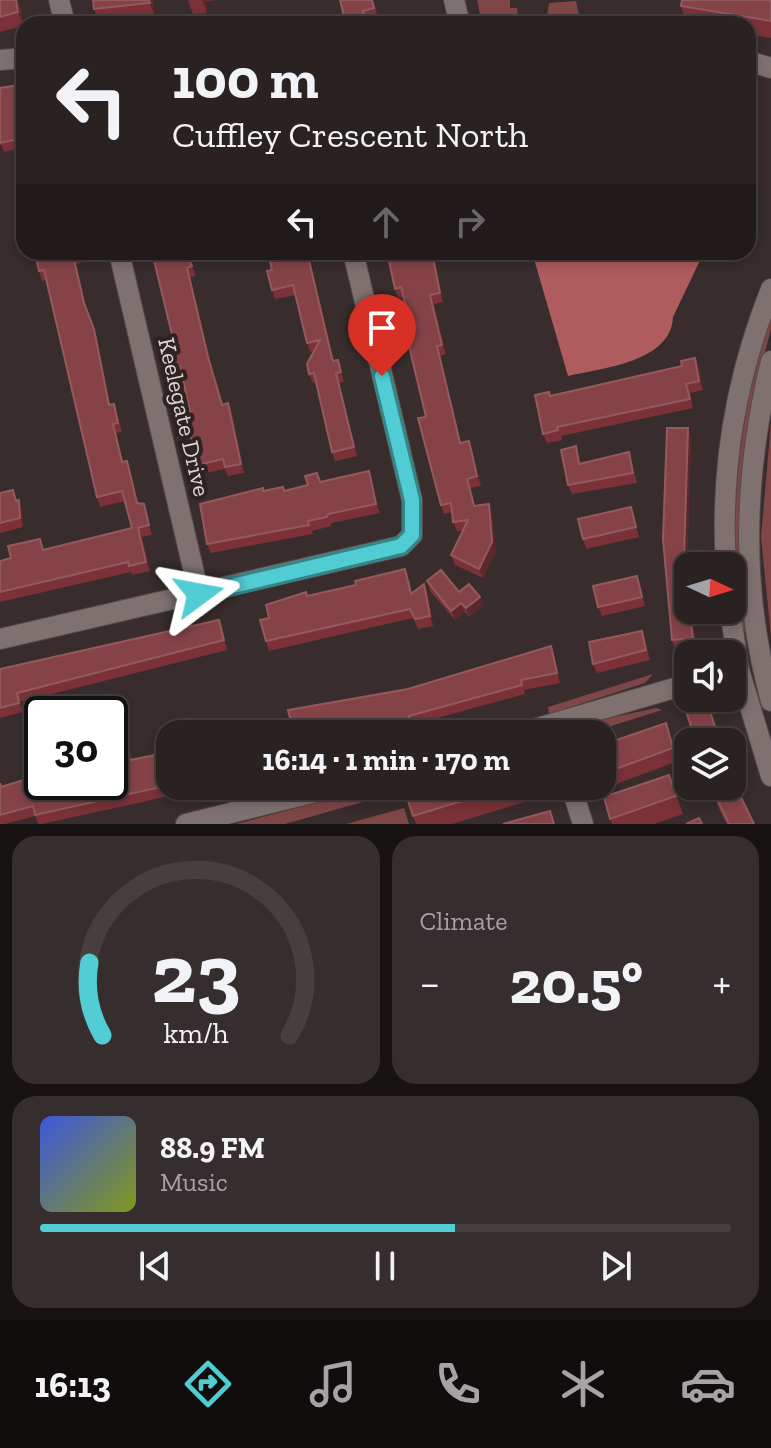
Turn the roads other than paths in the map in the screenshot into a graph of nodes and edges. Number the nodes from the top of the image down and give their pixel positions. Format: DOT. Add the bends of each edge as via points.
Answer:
graph roads {
  1 [pos="121,260"];
  2 [pos="355,260"];
  3 [pos="771,289"];
  4 [pos="771,361"];
  5 [pos="726,552"];
  6 [pos="199,594"];
  7 [pos="0,639"];
  8 [pos="763,666"];
  9 [pos="746,669"];
  10 [pos="674,689"];
  11 [pos="771,701"];
  12 [pos="746,703"];
  13 [pos="580,720"];
  14 [pos="771,776"];
  15 [pos="283,800"];
  16 [pos="575,800"];
  17 [pos="186,824"];
  18 [pos="583,824"];
  1 -- 6 [label="street, Keelegate Drive"];
  2 -- 6 [label="street" via="412,500 412,535 401,546"];
  3 -- 5 [label="street" via="739,392 729,448"];
  4 -- 8 [label="street" via="753,452 747,531"];
  6 -- 7 [label="street"];
  8 -- 9 [label="street"];
  8 -- 11 [label="street"];
  10 -- 13 [label="street"];
  12 -- 14 [label="street"];
  15 -- 17 [label="street"];
  16 -- 18 [label="street"];
}
